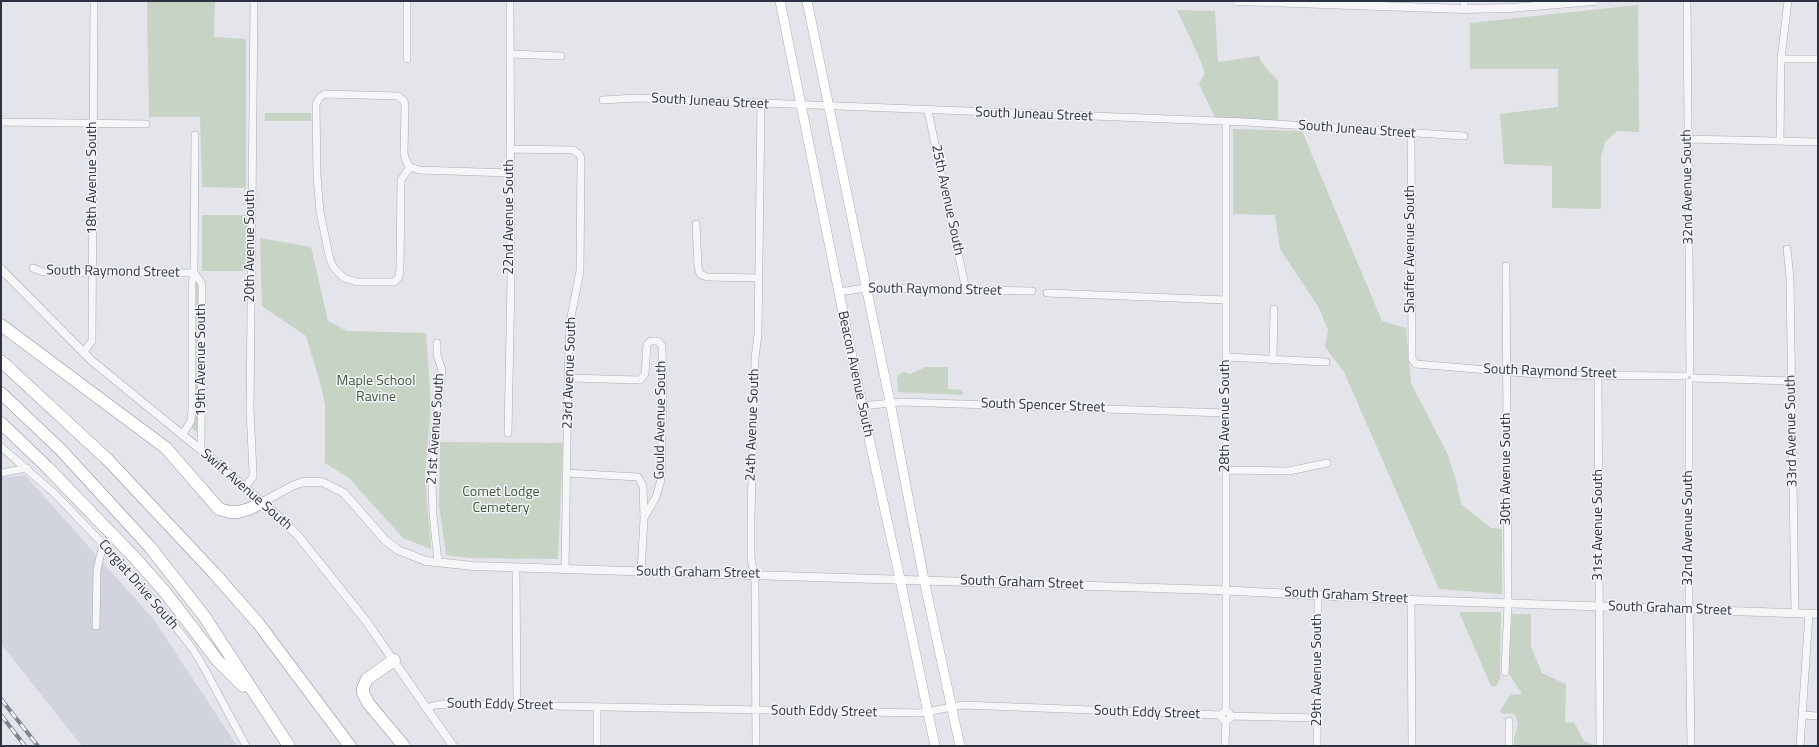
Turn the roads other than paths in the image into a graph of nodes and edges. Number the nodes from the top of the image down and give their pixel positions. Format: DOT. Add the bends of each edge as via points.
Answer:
graph roads {
  1 [pos="94,1"];
  2 [pos="254,1"];
  3 [pos="408,1"];
  4 [pos="510,1"];
  5 [pos="780,1"];
  6 [pos="807,1"];
  7 [pos="1238,1"];
  8 [pos="1594,1"];
  9 [pos="1687,1"];
  10 [pos="1788,1"];
  11 [pos="1464,5"];
  12 [pos="510,54"];
  13 [pos="561,56"];
  14 [pos="407,59"];
  15 [pos="1781,59"];
  16 [pos="1818,60"];
  17 [pos="603,100"];
  18 [pos="761,104"];
  19 [pos="801,106"];
  20 [pos="829,107"];
  21 [pos="928,111"];
  22 [pos="1,122"];
  23 [pos="1226,122"];
  24 [pos="93,124"];
  25 [pos="146,124"];
  26 [pos="195,134"];
  27 [pos="1411,134"];
  28 [pos="1464,136"];
  29 [pos="1688,139"];
  30 [pos="1780,141"];
  31 [pos="1818,142"];
  32 [pos="510,149"];
  33 [pos="410,167"];
  34 [pos="510,173"];
  35 [pos="696,224"];
  36 [pos="1788,249"];
  37 [pos="1506,266"];
  38 [pos="33,268"];
  39 [pos="1,269"];
  40 [pos="92,272"];
  41 [pos="194,272"];
  42 [pos="757,278"];
  43 [pos="866,288"];
  44 [pos="966,290"];
  45 [pos="1032,291"];
  46 [pos="838,292"];
  47 [pos="1047,293"];
  48 [pos="1226,300"];
  49 [pos="1274,309"];
  50 [pos="1,325"];
  51 [pos="437,344"];
  52 [pos="83,353"];
  53 [pos="1226,357"];
  54 [pos="1273,360"];
  55 [pos="1,361"];
  56 [pos="1326,362"];
  57 [pos="1416,364"];
  58 [pos="1506,372"];
  59 [pos="1598,375"];
  60 [pos="1689,377"];
  61 [pos="568,378"];
  62 [pos="1791,381"];
  63 [pos="1,393"];
  64 [pos="890,402"];
  65 [pos="862,406"];
  66 [pos="1225,413"];
  67 [pos="1,423"];
  68 [pos="508,433"];
  69 [pos="182,435"];
  70 [pos="1,447"];
  71 [pos="201,450"];
  72 [pos="1327,463"];
  73 [pos="27,468"];
  74 [pos="1226,470"];
  75 [pos="1,472"];
  76 [pos="566,473"];
  77 [pos="244,488"];
  78 [pos="261,503"];
  79 [pos="644,518"];
  80 [pos="103,544"];
  81 [pos="438,562"];
  82 [pos="516,569"];
  83 [pos="565,570"];
  84 [pos="641,572"];
  85 [pos="754,574"];
  86 [pos="900,579"];
  87 [pos="924,580"];
  88 [pos="1226,590"];
  89 [pos="1318,595"];
  90 [pos="1411,600"];
  91 [pos="1508,603"];
  92 [pos="1599,606"];
  93 [pos="1690,610"];
  94 [pos="1795,614"];
  95 [pos="1809,614"];
  96 [pos="1818,614"];
  97 [pos="96,626"];
  98 [pos="394,660"];
  99 [pos="1505,672"];
  100 [pos="516,705"];
  101 [pos="263,707"];
  102 [pos="597,707"];
  103 [pos="953,707"];
  104 [pos="426,708"];
  105 [pos="755,710"];
  106 [pos="928,712"];
  107 [pos="1226,716"];
  108 [pos="1802,716"];
  109 [pos="1818,716"];
  110 [pos="1317,718"];
  111 [pos="1509,721"];
  112 [pos="246,746"];
  113 [pos="289,746"];
  114 [pos="350,746"];
  115 [pos="404,746"];
  116 [pos="453,746"];
  117 [pos="597,746"];
  118 [pos="756,746"];
  119 [pos="935,746"];
  120 [pos="960,746"];
  121 [pos="1225,746"];
  122 [pos="1317,746"];
  123 [pos="1412,746"];
  124 [pos="1508,746"];
  125 [pos="1600,746"];
  126 [pos="1691,746"];
  127 [pos="1800,746"];
  1 -- 24 [label="street, 18th Avenue South"];
  2 -- 77 [label="street, 20th Avenue South" via="250,402 253,477"];
  3 -- 14 [label="street"];
  4 -- 12 [label="street, 22nd Avenue South"];
  5 -- 19 [label="main road, Beacon Avenue South"];
  6 -- 20 [label="main road, Beacon Avenue South"];
  7 -- 11 [label="street"];
  8 -- 11 [label="street" via="1510,8"];
  9 -- 29 [label="street, 32nd Avenue South"];
  10 -- 15 [label="street"];
  12 -- 13 [label="street"];
  12 -- 32 [label="street, 22nd Avenue South"];
  15 -- 16 [label="street"];
  15 -- 30 [label="street"];
  17 -- 18 [label="street, South Juneau Street" via="636,98"];
  18 -- 19 [label="street, South Juneau Street"];
  18 -- 42 [label="street, 24th Avenue South"];
  19 -- 20 [label="street, South Juneau Street"];
  19 -- 46 [label="main road, Beacon Avenue South"];
  20 -- 21 [label="street, South Juneau Street"];
  20 -- 43 [label="main road, Beacon Avenue South"];
  21 -- 23 [label="street, South Juneau Street"];
  21 -- 44 [label="street, 25th Avenue South"];
  22 -- 24 [label="street"];
  23 -- 27 [label="street, South Juneau Street"];
  23 -- 48 [label="street, 28th Avenue South"];
  24 -- 25 [label="street"];
  24 -- 40 [label="street, 18th Avenue South"];
  26 -- 41 [label="street, 19th Avenue South"];
  27 -- 28 [label="street, South Juneau Street"];
  27 -- 57 [label="street, Shaffer Avenue South" via="1412,359"];
  29 -- 30 [label="street"];
  29 -- 60 [label="street, 32nd Avenue South"];
  30 -- 31 [label="street"];
  32 -- 34 [label="street, 22nd Avenue South"];
  32 -- 61 [label="street, 23rd Avenue South" via="573,150 579,154 580,271 570,322"];
  33 -- 33 [label="street" via="401,180 400,270 397,280 357,282 344,278 334,268 327,249 317,186 316,104 320,97 328,94 398,96 405,106 404,158"];
  33 -- 34 [label="street" via="419,170"];
  34 -- 68 [label="street, 22nd Avenue South"];
  35 -- 42 [label="street" via="700,274 707,277"];
  36 -- 62 [label="street, 33rd Avenue South"];
  37 -- 58 [label="street, 30th Avenue South"];
  38 -- 40 [label="street, South Raymond Street" via="40,271"];
  39 -- 52 [label="street, Swift Avenue South"];
  40 -- 41 [label="street, South Raymond Street"];
  40 -- 52 [label="street, 18th Avenue South" via="92,341"];
  41 -- 69 [label="street, 19th Avenue South" via="191,415 189,426"];
  41 -- 71 [label="street, 19th Avenue South" via="202,286"];
  42 -- 85 [label="street, 24th Avenue South" via="758,334 755,358 750,557"];
  43 -- 44 [label="street, South Raymond Street"];
  43 -- 46 [label="street, South Raymond Street"];
  43 -- 64 [label="main road, Beacon Avenue South"];
  44 -- 45 [label="street, South Raymond Street"];
  46 -- 65 [label="main road, Beacon Avenue South"];
  47 -- 48 [label="street"];
  48 -- 53 [label="street, 28th Avenue South"];
  49 -- 54 [label="street"];
  50 -- 78 [label="highway" via="166,448 219,508 238,512"];
  51 -- 81 [label="street, 21st Avenue South" via="437,355 442,370 433,446 432,481"];
  52 -- 69 [label="street, Swift Avenue South"];
  53 -- 54 [label="street"];
  53 -- 66 [label="street, 28th Avenue South"];
  54 -- 56 [label="street"];
  55 -- 114 [label="highway" via="108,460 210,568 258,623"];
  57 -- 58 [label="street, South Raymond Street"];
  58 -- 59 [label="street, South Raymond Street"];
  58 -- 91 [label="street, 30th Avenue South"];
  59 -- 60 [label="street, South Raymond Street"];
  59 -- 92 [label="street, 31st Avenue South"];
  60 -- 62 [label="street, South Raymond Street"];
  60 -- 93 [label="street, 32nd Avenue South"];
  61 -- 76 [label="street, 23rd Avenue South"];
  61 -- 79 [label="street, Gould Avenue South" via="637,381 643,378 646,369 648,344 651,341 660,343 663,351 661,480 656,497"];
  62 -- 94 [label="street, 33rd Avenue South"];
  63 -- 101 [label="highway" via="61,450 150,547 204,616"];
  64 -- 65 [label="street, South Spencer Street"];
  64 -- 66 [label="street, South Spencer Street"];
  64 -- 87 [label="main road, Beacon Avenue South"];
  65 -- 86 [label="main road, Beacon Avenue South"];
  66 -- 74 [label="street, 28th Avenue South"];
  67 -- 101 [label="highway" via="134,557 165,592 218,661"];
  69 -- 71 [label="street, Swift Avenue South"];
  70 -- 73 [label="street, Corgiat Drive South"];
  71 -- 77 [label="street, Swift Avenue South"];
  72 -- 74 [label="street" via="1289,471"];
  73 -- 75 [label="street"];
  73 -- 80 [label="street, Corgiat Drive South"];
  74 -- 88 [label="street, 28th Avenue South"];
  76 -- 79 [label="street, Gould Avenue South" via="638,477 642,486"];
  76 -- 83 [label="street, 23rd Avenue South"];
  77 -- 78 [label="street, Swift Avenue South"];
  78 -- 81 [label="street, South Graham Street" via="303,482 322,482 344,493 391,546 417,558"];
  78 -- 98 [label="street, Swift Avenue South" via="283,520 317,557"];
  79 -- 84 [label="street, Gould Avenue South"];
  80 -- 97 [label="street" via="97,570"];
  80 -- 112 [label="street, Corgiat Drive South" via="192,648"];
  81 -- 82 [label="street, South Graham Street"];
  82 -- 83 [label="street, South Graham Street"];
  82 -- 100 [label="street"];
  83 -- 84 [label="street, South Graham Street"];
  84 -- 85 [label="street, South Graham Street"];
  85 -- 86 [label="street, South Graham Street"];
  85 -- 105 [label="street, 24th Avenue South"];
  86 -- 87 [label="street, South Graham Street"];
  86 -- 106 [label="main road, Beacon Avenue South"];
  87 -- 88 [label="street, South Graham Street"];
  87 -- 103 [label="main road, Beacon Avenue South"];
  88 -- 89 [label="street, South Graham Street"];
  88 -- 107 [label="street, 28th Avenue South"];
  89 -- 90 [label="street, South Graham Street"];
  89 -- 110 [label="street, 29th Avenue South"];
  90 -- 91 [label="street, South Graham Street"];
  90 -- 123 [label="street"];
  91 -- 92 [label="street, South Graham Street"];
  91 -- 99 [label="street, 30th Avenue South"];
  92 -- 93 [label="street, South Graham Street"];
  92 -- 125 [label="street, 31st Avenue South"];
  93 -- 94 [label="street, South Graham Street"];
  93 -- 126 [label="street, 32nd Avenue South"];
  94 -- 95 [label="street, South Graham Street"];
  95 -- 96 [label="street, South Graham Street"];
  95 -- 108 [label="street"];
  98 -- 104 [label="street, Swift Avenue South"];
  98 -- 115 [label="highway" via="367,679 364,693 368,703"];
  100 -- 102 [label="street, South Eddy Street"];
  100 -- 104 [label="street, South Eddy Street" via="442,704"];
  101 -- 113 [label="highway"];
  102 -- 105 [label="street, South Eddy Street"];
  102 -- 117 [label="street"];
  103 -- 106 [label="street, South Eddy Street"];
  103 -- 107 [label="street, South Eddy Street" via="963,705"];
  103 -- 120 [label="main road, Beacon Avenue South"];
  104 -- 116 [label="street, Swift Avenue South"];
  105 -- 106 [label="street, South Eddy Street"];
  105 -- 118 [label="street, 24th Avenue South"];
  106 -- 119 [label="main road, Beacon Avenue South"];
  107 -- 110 [label="street, South Eddy Street"];
  107 -- 121 [label="street, 28th Avenue South"];
  108 -- 109 [label="street"];
  108 -- 127 [label="street"];
  110 -- 122 [label="street, 29th Avenue South"];
  111 -- 124 [label="street"];
}
